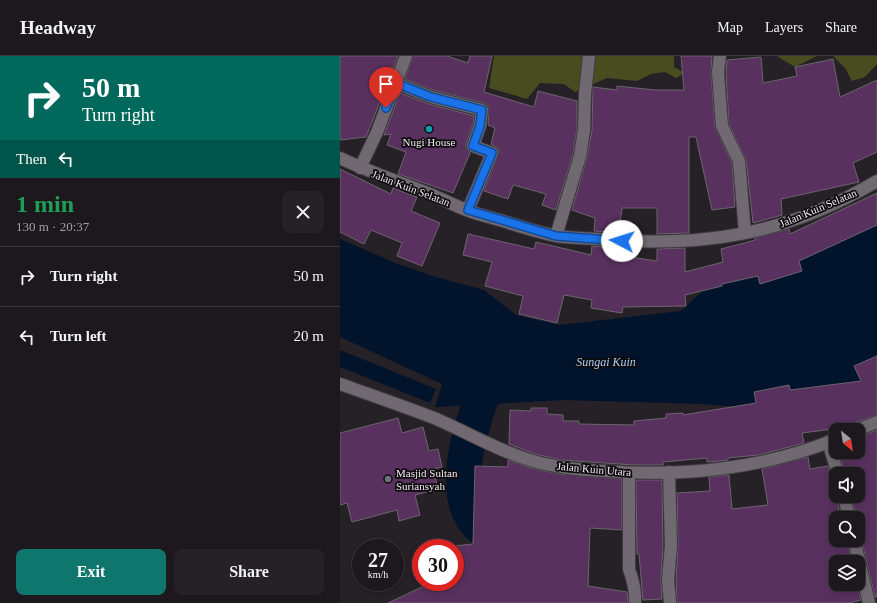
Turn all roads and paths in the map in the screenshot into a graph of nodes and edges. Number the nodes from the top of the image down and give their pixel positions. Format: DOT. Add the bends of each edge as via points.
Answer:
graph roads {
  1 [pos="406,56"];
  2 [pos="589,56"];
  3 [pos="720,56"];
  4 [pos="396,83"];
  5 [pos="340,158"];
  6 [pos="360,168"];
  7 [pos="877,181"];
  8 [pos="468,210"];
  9 [pos="745,233"];
  10 [pos="556,236"];
  11 [pos="340,384"];
  12 [pos="877,422"];
  13 [pos="865,427"];
  14 [pos="829,441"];
  15 [pos="669,472"];
  16 [pos="629,473"];
  17 [pos="856,547"];
  18 [pos="635,603"];
  19 [pos="670,603"];
  20 [pos="869,603"];
  1 -- 4 [label="street"];
  2 -- 10 [label="street" via="580,156"];
  3 -- 9 [label="street" via="718,72 722,126 739,161"];
  4 -- 6 [label="street"];
  4 -- 8 [label="street" via="431,97 482,110 473,146 492,153"];
  5 -- 6 [label="street, Jalan Kuin Selatan"];
  6 -- 8 [label="street, Jalan Kuin Selatan"];
  7 -- 9 [label="street, Jalan Kuin Selatan" via="794,220"];
  8 -- 10 [label="street, Jalan Kuin Selatan"];
  9 -- 10 [label="street, Jalan Kuin Selatan" via="718,239 679,242"];
  11 -- 16 [label="street, Jalan Kuin Utara" via="434,418 504,451 534,461 574,469"];
  12 -- 13 [label="street"];
  14 -- 15 [label="street, Jalan Kuin Utara" via="773,459 732,468"];
  15 -- 16 [label="street, Jalan Kuin Utara"];
  15 -- 19 [label="street"];
  16 -- 18 [label="street" via="629,569 636,593"];
  17 -- 20 [label="street"];
}
